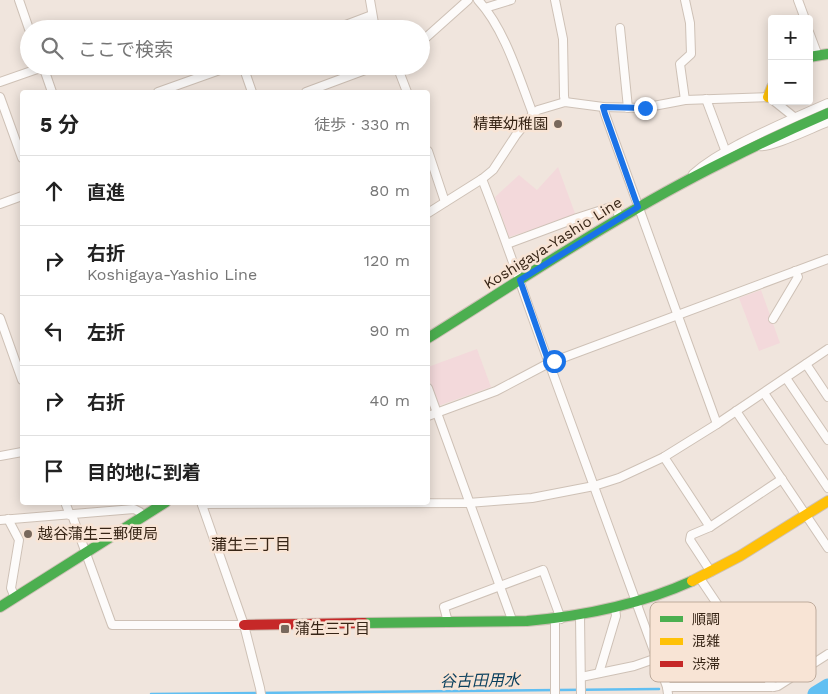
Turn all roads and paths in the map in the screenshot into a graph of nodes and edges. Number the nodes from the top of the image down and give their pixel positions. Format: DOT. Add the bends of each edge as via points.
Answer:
graph roads {
  1 [pos="18,0"];
  2 [pos="370,0"];
  3 [pos="468,0"];
  4 [pos="478,0"];
  5 [pos="511,0"];
  6 [pos="555,0"];
  7 [pos="685,0"];
  8 [pos="798,0"];
  9 [pos="485,8"];
  10 [pos="372,15"];
  11 [pos="804,15"];
  12 [pos="26,20"];
  13 [pos="359,20"];
  14 [pos="373,20"];
  15 [pos="620,28"];
  16 [pos="430,34"];
  17 [pos="813,43"];
  18 [pos="818,56"];
  19 [pos="20,75"];
  20 [pos="46,75"];
  21 [pos="206,75"];
  22 [pos="246,75"];
  23 [pos="355,75"];
  24 [pos="400,75"];
  25 [pos="0,82"];
  26 [pos="51,90"];
  27 [pos="164,90"];
  28 [pos="251,90"];
  29 [pos="319,90"];
  30 [pos="406,90"];
  31 [pos="768,96"];
  32 [pos="0,97"];
  33 [pos="706,99"];
  34 [pos="685,100"];
  35 [pos="565,102"];
  36 [pos="828,103"];
  37 [pos="781,105"];
  38 [pos="603,107"];
  39 [pos="628,108"];
  40 [pos="828,113"];
  41 [pos="533,114"];
  42 [pos="794,117"];
  43 [pos="828,122"];
  44 [pos="755,145"];
  45 [pos="20,152"];
  46 [pos="727,155"];
  47 [pos="430,158"];
  48 [pos="482,179"];
  49 [pos="20,197"];
  50 [pos="446,202"];
  51 [pos="0,204"];
  52 [pos="638,207"];
  53 [pos="430,212"];
  54 [pos="620,218"];
  55 [pos="507,244"];
  56 [pos="828,259"];
  57 [pos="795,271"];
  58 [pos="520,280"];
  59 [pos="678,315"];
  60 [pos="0,318"];
  61 [pos="773,319"];
  62 [pos="430,337"];
  63 [pos="828,349"];
  64 [pos="549,363"];
  65 [pos="806,364"];
  66 [pos="20,374"];
  67 [pos="786,378"];
  68 [pos="764,393"];
  69 [pos="430,394"];
  70 [pos="828,397"];
  71 [pos="736,411"];
  72 [pos="436,412"];
  73 [pos="430,415"];
  74 [pos="717,424"];
  75 [pos="828,440"];
  76 [pos="20,452"];
  77 [pos="0,456"];
  78 [pos="664,457"];
  79 [pos="782,479"];
  80 [pos="594,486"];
  81 [pos="828,488"];
  82 [pos="828,501"];
  83 [pos="430,504"];
  84 [pos="468,504"];
  85 [pos="66,505"];
  86 [pos="161,505"];
  87 [pos="202,505"];
  88 [pos="71,515"];
  89 [pos="805,515"];
  90 [pos="143,517"];
  91 [pos="4,520"];
  92 [pos="710,527"];
  93 [pos="828,548"];
  94 [pos="86,552"];
  95 [pos="711,572"];
  96 [pos="700,578"];
  97 [pos="499,586"];
  98 [pos="15,598"];
  99 [pos="716,602"];
  100 [pos="637,603"];
  101 [pos="0,607"];
  102 [pos="614,608"];
  103 [pos="580,616"];
  104 [pos="558,620"];
  105 [pos="511,621"];
  106 [pos="448,622"];
  107 [pos="244,625"];
  108 [pos="650,639"];
  109 [pos="828,654"];
  110 [pos="650,660"];
  111 [pos="816,662"];
  112 [pos="599,673"];
  113 [pos="581,677"];
  114 [pos="770,682"];
  115 [pos="784,682"];
  116 [pos="773,687"];
  117 [pos="667,690"];
  118 [pos="261,694"];
  119 [pos="555,694"];
  120 [pos="581,694"];
  1 -- 12 [label="street"];
  2 -- 10 [label="street"];
  3 -- 16 [label="street"];
  4 -- 9 [label="street"];
  5 -- 9 [label="street"];
  6 -- 35 [label="street" via="563,39"];
  7 -- 34 [label="street" via="691,54 680,64"];
  8 -- 11 [label="street"];
  9 -- 41 [label="street" via="511,55"];
  10 -- 13 [label="street"];
  10 -- 14 [label="street"];
  15 -- 39 [label="street"];
  17 -- 18 [label="street"];
  19 -- 25 [label="street"];
  20 -- 26 [label="street"];
  21 -- 27 [label="street"];
  22 -- 28 [label="street"];
  23 -- 29 [label="street"];
  24 -- 30 [label="street"];
  31 -- 33 [label="street"];
  32 -- 45 [label="street"];
  33 -- 34 [label="street"];
  33 -- 46 [label="street"];
  34 -- 39 [label="street"];
  35 -- 38 [label="street"];
  35 -- 41 [label="street"];
  36 -- 42 [label="street"];
  37 -- 42 [label="street"];
  38 -- 39 [label="street"];
  38 -- 52 [label="street"];
  40 -- 44 [label="main road, Koshigaya-Yashio Line"];
  41 -- 48 [label="street" via="493,170"];
  42 -- 46 [label="street" via="755,136"];
  43 -- 44 [label="street" via="772,145"];
  44 -- 46 [label="main road, Koshigaya-Yashio Line"];
  46 -- 52 [label="main road, Koshigaya-Yashio Line"];
  47 -- 50 [label="street"];
  48 -- 50 [label="street"];
  48 -- 55 [label="street"];
  49 -- 51 [label="street"];
  50 -- 53 [label="street"];
  52 -- 54 [label="main road, Koshigaya-Yashio Line"];
  52 -- 59 [label="street"];
  54 -- 55 [label="street" via="616,209 611,207"];
  54 -- 58 [label="main road, Koshigaya-Yashio Line"];
  55 -- 58 [label="street"];
  56 -- 57 [label="street"];
  57 -- 59 [label="street"];
  57 -- 61 [label="street" via="798,277"];
  58 -- 62 [label="main road, Koshigaya-Yashio Line"];
  58 -- 64 [label="street"];
  59 -- 64 [label="street"];
  59 -- 74 [label="street"];
  60 -- 66 [label="street"];
  63 -- 65 [label="street"];
  64 -- 72 [label="street" via="496,391"];
  64 -- 80 [label="street"];
  65 -- 67 [label="street"];
  65 -- 70 [label="street"];
  67 -- 68 [label="street"];
  67 -- 75 [label="street"];
  68 -- 71 [label="street"];
  68 -- 81 [label="street"];
  69 -- 72 [label="street"];
  71 -- 74 [label="street"];
  71 -- 79 [label="street"];
  72 -- 73 [label="street"];
  72 -- 84 [label="street"];
  74 -- 78 [label="street"];
  76 -- 77 [label="street"];
  78 -- 80 [label="street"];
  78 -- 92 [label="street"];
  79 -- 89 [label="street"];
  79 -- 92 [label="street"];
  80 -- 84 [label="street" via="548,496"];
  80 -- 100 [label="street"];
  82 -- 89 [label="main road"];
  83 -- 84 [label="street"];
  84 -- 97 [label="street"];
  85 -- 88 [label="street"];
  86 -- 90 [label="main road"];
  87 -- 107 [label="street"];
  88 -- 90 [label="street" via="134,509"];
  88 -- 91 [label="street"];
  88 -- 94 [label="street"];
  89 -- 93 [label="street"];
  89 -- 95 [label="main road"];
  90 -- 94 [label="main road"];
  91 -- 98 [label="street" via="19,540 11,588"];
  92 -- 95 [label="street" via="691,535 690,540"];
  94 -- 98 [label="main road"];
  94 -- 107 [label="street" via="112,625"];
  95 -- 96 [label="main road"];
  96 -- 99 [label="street"];
  96 -- 100 [label="main road"];
  97 -- 104 [label="street" via="543,570"];
  97 -- 105 [label="street"];
  97 -- 106 [label="street" via="444,607"];
  98 -- 101 [label="main road"];
  100 -- 102 [label="main road"];
  100 -- 108 [label="street"];
  102 -- 103 [label="main road"];
  102 -- 112 [label="street" via="616,616"];
  103 -- 104 [label="main road"];
  103 -- 113 [label="street"];
  104 -- 105 [label="main road"];
  104 -- 119 [label="street"];
  105 -- 106 [label="main road"];
  106 -- 107 [label="main road"];
  107 -- 118 [label="street"];
  109 -- 111 [label="street"];
  110 -- 112 [label="street"];
  112 -- 113 [label="street"];
  113 -- 120 [label="street"];
  114 -- 116 [label="street"];
  115 -- 116 [label="street"];
  116 -- 117 [label="street"];
}
